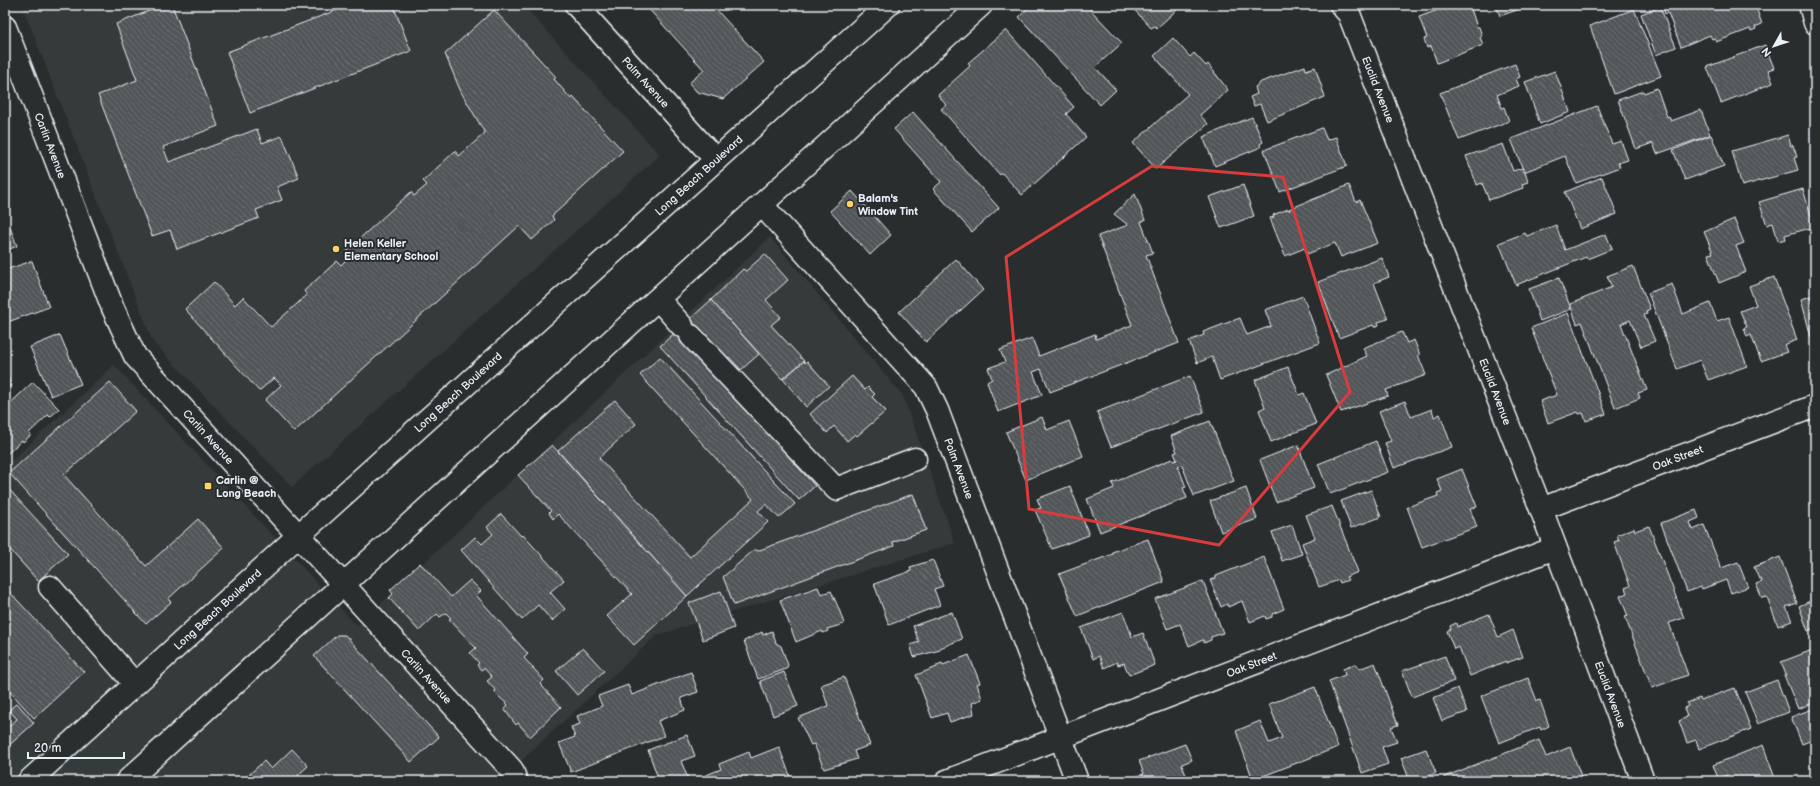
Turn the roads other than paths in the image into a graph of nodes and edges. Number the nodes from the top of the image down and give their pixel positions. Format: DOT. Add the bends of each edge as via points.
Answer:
graph roads {
  1 [pos="576,5"];
  2 [pos="888,5"];
  3 [pos="981,5"];
  4 [pos="1341,5"];
  5 [pos="1810,5"];
  6 [pos="1815,23"];
  7 [pos="5,27"];
  8 [pos="716,160"];
  9 [pos="762,205"];
  10 [pos="658,299"];
  11 [pos="1815,406"];
  12 [pos="915,459"];
  13 [pos="1541,509"];
  14 [pos="298,536"];
  15 [pos="1556,548"];
  16 [pos="343,586"];
  17 [pos="50,587"];
  18 [pos="135,684"];
  19 [pos="1060,738"];
  20 [pos="29,781"];
  21 [pos="127,781"];
  22 [pos="516,781"];
  23 [pos="947,781"];
  24 [pos="1078,781"];
  25 [pos="1643,781"];
  1 -- 8 [label="street, Palm Avenue"];
  2 -- 8 [label="street, Long Beach Boulevard"];
  3 -- 9 [label="street"];
  4 -- 13 [label="street, Euclid Avenue" via="1349,14"];
  5 -- 6 [label="street"];
  7 -- 14 [label="street, Carlin Avenue" via="112,306 135,356"];
  8 -- 14 [label="street, Long Beach Boulevard"];
  9 -- 10 [label="street"];
  9 -- 19 [label="street, Palm Avenue" via="926,387"];
  10 -- 12 [label="street" via="836,489"];
  10 -- 16 [label="street"];
  11 -- 13 [label="street, Oak Street"];
  13 -- 15 [label="street, Euclid Avenue"];
  14 -- 16 [label="street, Carlin Avenue"];
  14 -- 18 [label="street, Long Beach Boulevard"];
  15 -- 19 [label="street, Oak Street"];
  15 -- 25 [label="street, Euclid Avenue"];
  16 -- 21 [label="street"];
  16 -- 22 [label="street, Carlin Avenue" via="512,770"];
  17 -- 18 [label="street"];
  18 -- 20 [label="street, Long Beach Boulevard"];
  19 -- 23 [label="street, Oak Street"];
  19 -- 24 [label="street, Palm Avenue"];
}
